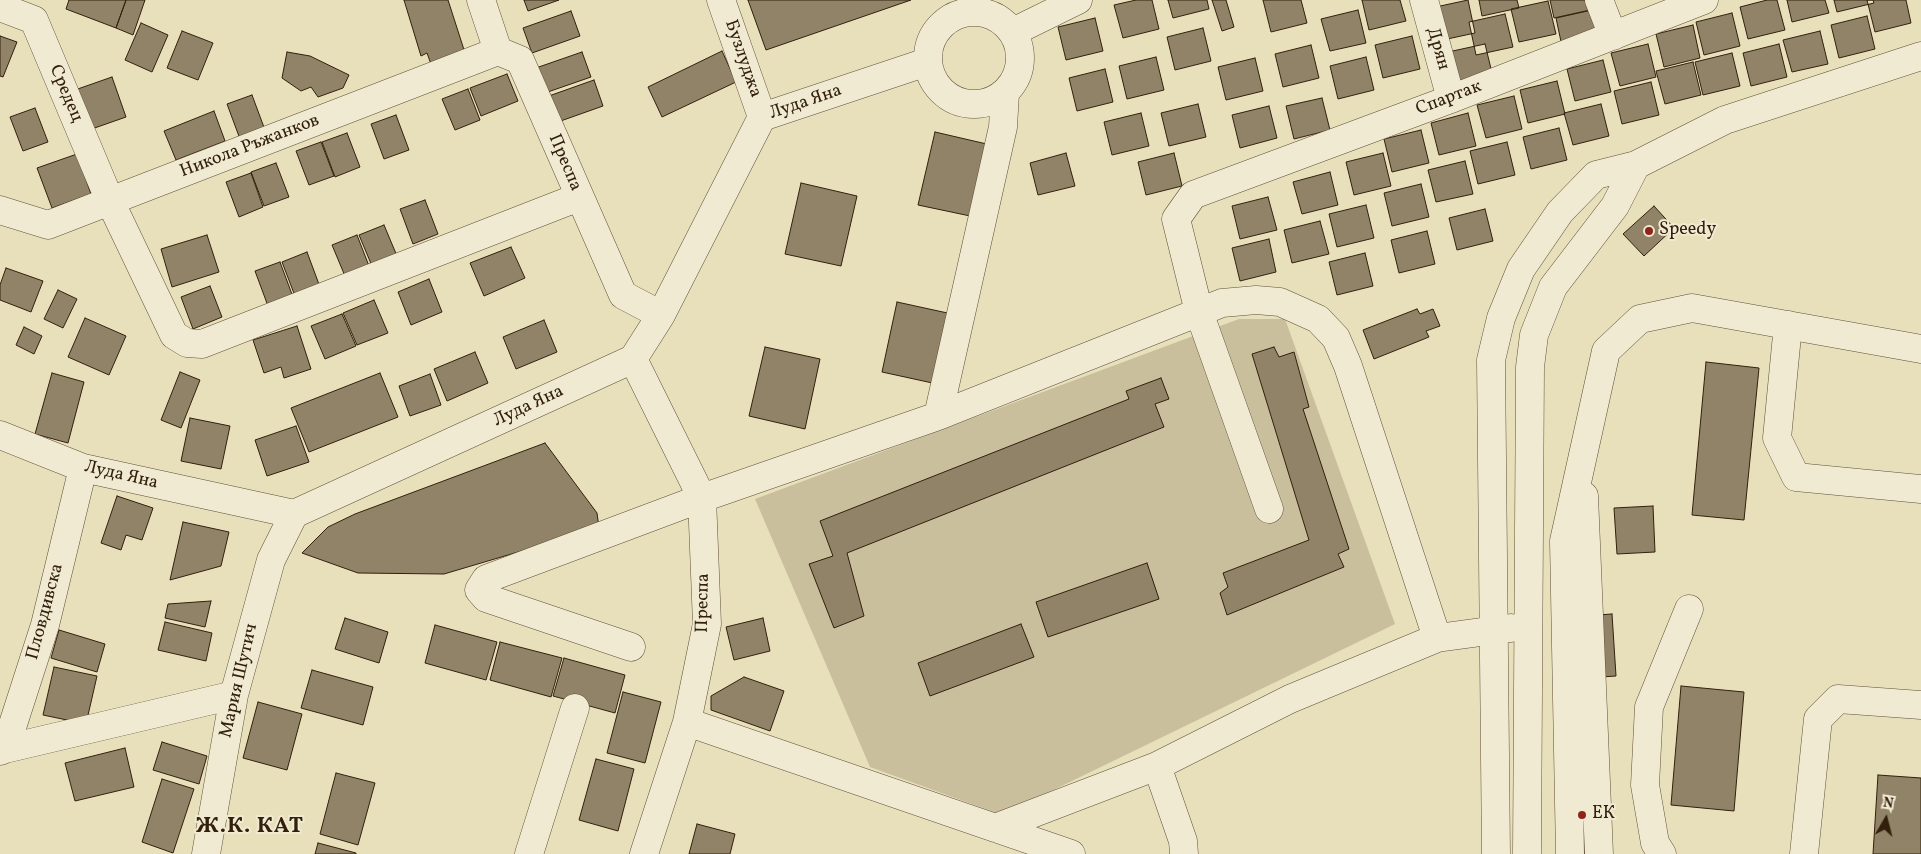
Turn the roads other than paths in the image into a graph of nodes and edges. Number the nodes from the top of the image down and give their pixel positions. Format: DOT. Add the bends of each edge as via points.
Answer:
graph roads {
  1 [pos="481,0"];
  2 [pos="721,0"];
  3 [pos="1078,0"];
  4 [pos="1424,0"];
  5 [pos="1598,0"];
  6 [pos="1704,0"];
  7 [pos="0,7"];
  8 [pos="1013,32"];
  9 [pos="1613,36"];
  10 [pos="498,50"];
  11 [pos="1921,56"];
  12 [pos="928,62"];
  13 [pos="1005,92"];
  14 [pos="1451,99"];
  15 [pos="762,117"];
  16 [pos="1636,165"];
  17 [pos="579,198"];
  18 [pos="110,201"];
  19 [pos="0,210"];
  20 [pos="1199,312"];
  21 [pos="662,315"];
  22 [pos="1788,324"];
  23 [pos="1921,348"];
  24 [pos="633,359"];
  25 [pos="938,416"];
  26 [pos="0,435"];
  27 [pos="1582,457"];
  28 [pos="83,468"];
  29 [pos="1921,489"];
  30 [pos="702,498"];
  31 [pos="1269,509"];
  32 [pos="294,514"];
  33 [pos="1689,609"];
  34 [pos="1527,626"];
  35 [pos="1493,630"];
  36 [pos="1437,638"];
  37 [pos="631,647"];
  38 [pos="234,695"];
  39 [pos="1921,706"];
  40 [pos="576,708"];
  41 [pos="687,722"];
  42 [pos="2,750"];
  43 [pos="1157,766"];
  44 [pos="995,828"];
  45 [pos="206,854"];
  46 [pos="529,854"];
  47 [pos="644,854"];
  48 [pos="1071,854"];
  49 [pos="1184,854"];
  50 [pos="1496,854"];
  51 [pos="1527,854"];
  52 [pos="1570,854"];
  53 [pos="1599,854"];
  54 [pos="1662,854"];
  55 [pos="1804,854"];
  1 -- 10 [label="street"];
  2 -- 15 [label="street, Бузлуджа"];
  3 -- 8 [label="street"];
  4 -- 14 [label="street, Дрян"];
  5 -- 9 [label="street"];
  6 -- 9 [label="street, Спартак"];
  7 -- 18 [label="street, Средец" via="34,20"];
  8 -- 12 [label="street" via="994,16 971,12 948,19 932,38"];
  8 -- 13 [label="street" via="1019,47 1020,64 1015,80"];
  9 -- 14 [label="street, Спартак"];
  10 -- 17 [label="street, Преспа" via="520,60"];
  10 -- 18 [label="street, Никола Ръжанков"];
  11 -- 16 [label="street" via="1725,120"];
  12 -- 13 [label="street" via="934,81 947,96 966,104 987,103"];
  12 -- 15 [label="street, Луда Яна"];
  13 -- 25 [label="street" via="1003,126"];
  14 -- 20 [label="street, Спартак" via="1193,195 1176,219"];
  15 -- 21 [label="street, Луда Яна"];
  16 -- 34 [label="street" via="1616,206 1553,287 1534,334 1530,367"];
  16 -- 35 [label="street" via="1596,175 1560,212 1521,269 1502,318 1490,360"];
  17 -- 18 [label="street, Средец" via="202,344 187,343 174,335"];
  17 -- 21 [label="street, Преспа" via="622,295"];
  18 -- 19 [label="street, Никола Ръжанков" via="48,225"];
  20 -- 25 [label="street"];
  20 -- 31 [label="street"];
  20 -- 36 [label="street" via="1222,303 1280,302 1318,318 1336,338"];
  21 -- 24 [label="street, Луда Яна"];
  22 -- 23 [label="street"];
  22 -- 27 [label="street" via="1692,308 1640,319 1606,351"];
  22 -- 29 [label="street" via="1778,438 1796,477"];
  24 -- 30 [label="street, Преспа"];
  24 -- 32 [label="street, Луда Яна"];
  25 -- 30 [label="street"];
  26 -- 28 [label="street, Луда Яна"];
  27 -- 52 [label="street" via="1564,541"];
  27 -- 53 [label="street"];
  28 -- 32 [label="street, Луда Яна"];
  28 -- 42 [label="street, Пловдивска" via="45,625"];
  30 -- 37 [label="street" via="486,580 479,590 486,598"];
  30 -- 41 [label="street, Преспа" via="707,624"];
  32 -- 38 [label="street, Мария Шутич" via="271,560"];
  33 -- 54 [label="street" via="1649,707 1645,785 1655,843"];
  34 -- 35 [label="street"];
  34 -- 51 [label="street"];
  35 -- 36 [label="street"];
  35 -- 50 [label="street"];
  36 -- 43 [label="street" via="1290,699"];
  38 -- 42 [label="street"];
  38 -- 45 [label="street, Мария Шутич"];
  39 -- 55 [label="street" via="1838,699 1818,719"];
  40 -- 46 [label="street"];
  41 -- 44 [label="street"];
  41 -- 47 [label="street, Преспа"];
  43 -- 44 [label="street"];
  43 -- 49 [label="street" via="1184,841"];
  44 -- 48 [label="street"];
}
